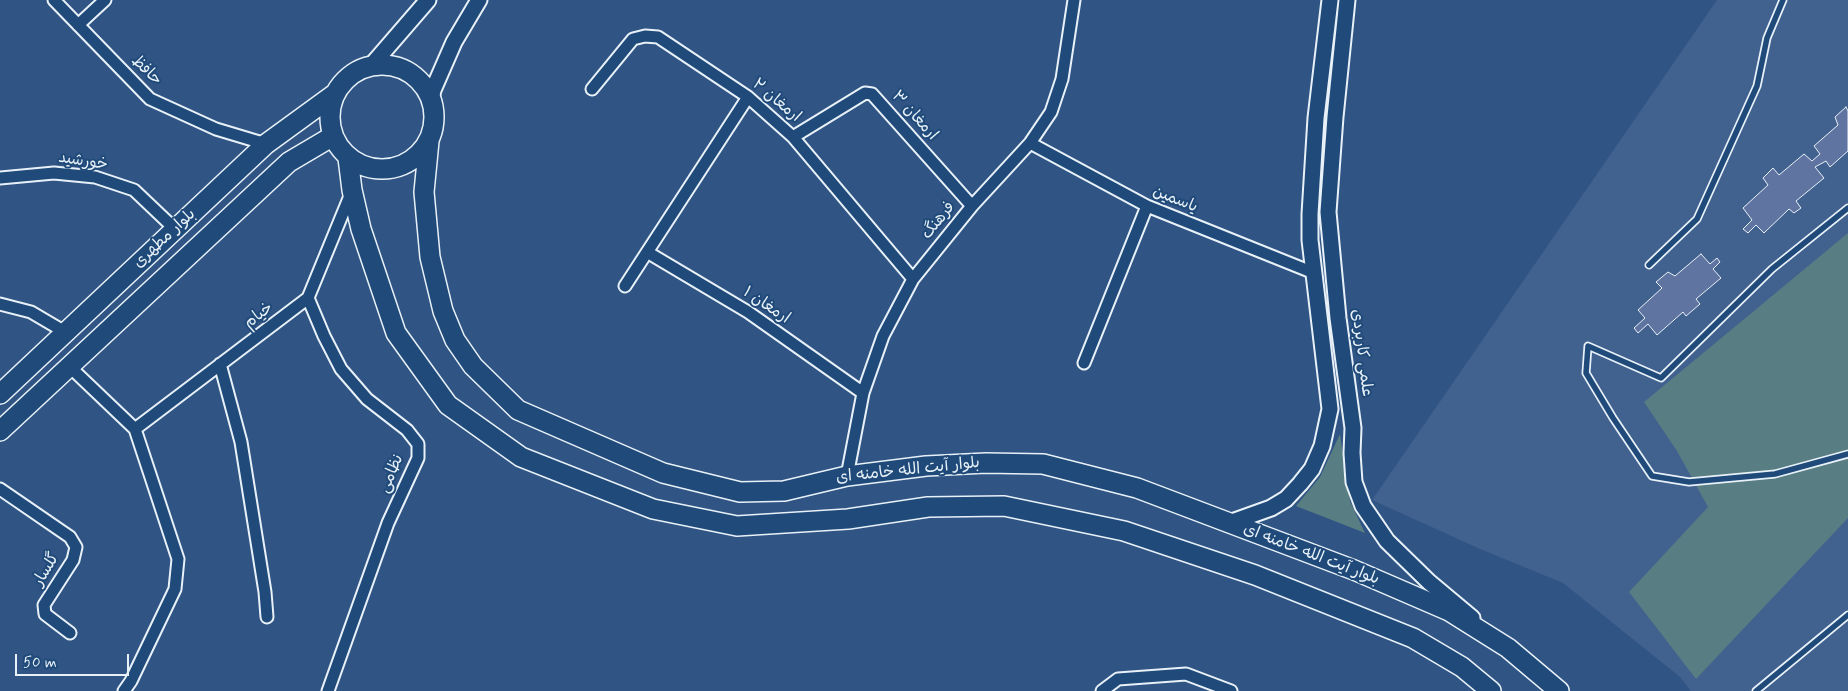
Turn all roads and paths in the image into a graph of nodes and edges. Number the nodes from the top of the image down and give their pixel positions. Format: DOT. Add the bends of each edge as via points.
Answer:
graph roads {
  1 [pos="54,0"];
  2 [pos="105,0"];
  3 [pos="428,0"];
  4 [pos="479,0"];
  5 [pos="1074,0"];
  6 [pos="1330,0"];
  7 [pos="1347,0"];
  8 [pos="1783,0"];
  9 [pos="78,25"];
  10 [pos="371,66"];
  11 [pos="592,89"];
  12 [pos="336,92"];
  13 [pos="748,97"];
  14 [pos="431,99"];
  15 [pos="1335,117"];
  16 [pos="1316,118"];
  17 [pos="333,136"];
  18 [pos="793,137"];
  19 [pos="429,141"];
  20 [pos="1030,143"];
  21 [pos="266,144"];
  22 [pos="348,158"];
  23 [pos="0,178"];
  24 [pos="352,190"];
  25 [pos="972,206"];
  26 [pos="1146,206"];
  27 [pos="1848,208"];
  28 [pos="175,229"];
  29 [pos="647,252"];
  30 [pos="1649,265"];
  31 [pos="1314,273"];
  32 [pos="913,279"];
  33 [pos="625,286"];
  34 [pos="308,298"];
  35 [pos="0,304"];
  36 [pos="65,332"];
  37 [pos="1084,363"];
  38 [pos="220,364"];
  39 [pos="69,366"];
  40 [pos="863,393"];
  41 [pos="0,394"];
  42 [pos="135,429"];
  43 [pos="0,431"];
  44 [pos="1848,454"];
  45 [pos="847,476"];
  46 [pos="0,489"];
  47 [pos="1229,523"];
  48 [pos="1848,616"];
  49 [pos="267,617"];
  50 [pos="70,633"];
  51 [pos="1508,648"];
  52 [pos="124,691"];
  53 [pos="328,691"];
  54 [pos="1102,691"];
  55 [pos="1231,691"];
  56 [pos="1491,691"];
  57 [pos="1559,691"];
  58 [pos="1756,691"];
  1 -- 9 [label="street, حافظ"];
  2 -- 9 [label="street"];
  3 -- 10 [label="street"];
  4 -- 14 [label="street" via="454,42"];
  5 -- 20 [label="street, فرهنگ" via="1062,79 1051,112"];
  6 -- 16 [label="street"];
  7 -- 15 [label="street, علمی کاربردی"];
  8 -- 30 [label="lane" via="1767,38 1757,86 1697,219"];
  9 -- 21 [label="street, حافظ" via="150,99 216,129"];
  10 -- 12 [label="main road" via="345,80"];
  10 -- 14 [label="main road" via="386,65 414,75"];
  11 -- 13 [label="street, ارمغان ۲" via="633,40 645,36 658,37"];
  12 -- 17 [label="main road" via="330,114"];
  12 -- 21 [label="main road, بلوار مطهری"];
  13 -- 18 [label="street, ارمغان ۲"];
  13 -- 29 [label="street"];
  14 -- 19 [label="main road" via="435,120"];
  15 -- 16 [label="street"];
  15 -- 51 [label="street, علمی کاربردی" via="1328,212 1353,428 1354,482 1363,506 1386,541"];
  16 -- 31 [label="street" via="1310,214"];
  17 -- 22 [label="main road"];
  17 -- 39 [label="main road, بلوار مطهری" via="289,162"];
  18 -- 25 [label="street, ارمغان ۳" via="865,94 872,94"];
  18 -- 32 [label="street, ارمغان ۲"];
  19 -- 22 [label="main road" via="420,154 393,169 377,170"];
  19 -- 45 [label="main road, بلوار آیت الله خامنه ای" via="424,192 430,257 443,311 455,340 473,366 518,410 663,473 740,492 784,491"];
  20 -- 25 [label="street, فرهنگ"];
  20 -- 26 [label="street, یاسمین"];
  21 -- 28 [label="main road, بلوار مطهری"];
  22 -- 24 [label="main road"];
  23 -- 28 [label="street, خورشید" via="54,173 95,177 134,190"];
  24 -- 34 [label="street, خیام"];
  24 -- 56 [label="main road" via="361,229 396,333 448,405 521,457 653,509 737,526 848,519 928,507 1004,506 1124,531 1255,575 1413,638 1462,667"];
  25 -- 32 [label="street, فرهنگ"];
  26 -- 31 [label="street, یاسمین"];
  26 -- 37 [label="street"];
  27 -- 44 [label="lane" via="1772,269 1661,378 1588,346 1586,373 1652,476 1689,482 1776,474"];
  28 -- 36 [label="main road, بلوار مطهری"];
  29 -- 33 [label="street"];
  29 -- 40 [label="street, ارمغان ۱" via="748,312"];
  31 -- 47 [label="street" via="1330,409 1322,446 1312,469 1286,499"];
  32 -- 40 [label="street, فرهنگ" via="883,336"];
  34 -- 38 [label="street, خیام"];
  34 -- 53 [label="street, نظامی" via="341,369 367,399 406,430 418,444 418,458 388,523"];
  35 -- 36 [label="street" via="31,312"];
  36 -- 41 [label="main road, بلوار مطهری"];
  38 -- 42 [label="street, خیام"];
  38 -- 49 [label="street" via="241,442"];
  39 -- 42 [label="street"];
  39 -- 43 [label="main road, بلوار مطهری"];
  40 -- 45 [label="street, فرهنگ"];
  42 -- 52 [label="street" via="178,559 175,589"];
  45 -- 47 [label="main road, بلوار آیت الله خامنه ای" via="926,466 1043,464 1137,488"];
  46 -- 50 [label="street, گلسار" via="70,537 76,547 73,560 44,605 45,614"];
  47 -- 51 [label="main road, بلوار آیت الله خامنه ای" via="1354,570 1449,611"];
  48 -- 58 [label="lane"];
  51 -- 57 [label="main road, بلوار آیت الله خامنه ای"];
  54 -- 55 [label="street" via="1118,679 1186,674"];
}
